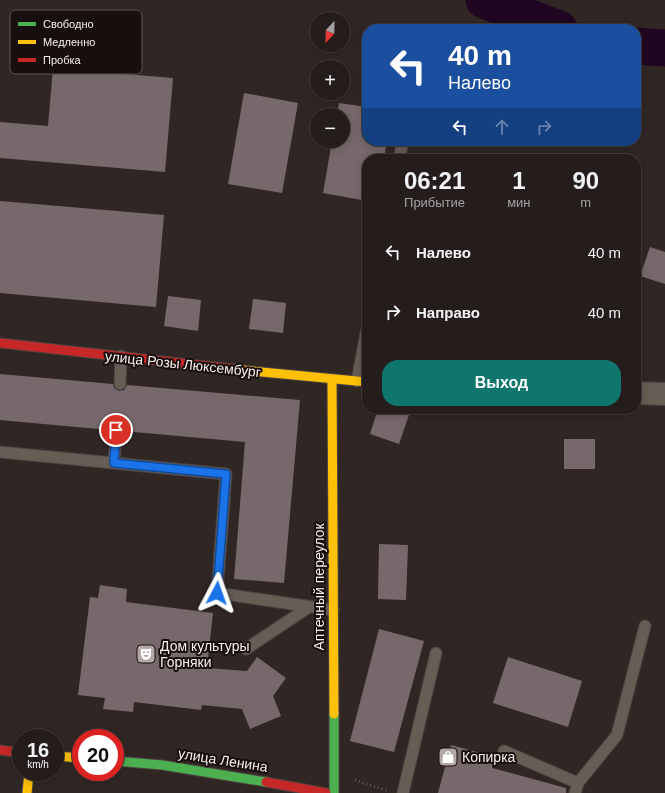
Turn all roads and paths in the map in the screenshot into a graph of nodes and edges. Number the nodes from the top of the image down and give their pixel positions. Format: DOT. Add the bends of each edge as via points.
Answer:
graph roads {
  1 [pos="0,343"];
  2 [pos="121,356"];
  3 [pos="332,380"];
  4 [pos="362,382"];
  5 [pos="120,384"];
  6 [pos="641,393"];
  7 [pos="665,394"];
  8 [pos="116,430"];
  9 [pos="0,452"];
  10 [pos="114,463"];
  11 [pos="309,606"];
  12 [pos="333,610"];
  13 [pos="644,626"];
  14 [pos="246,649"];
  15 [pos="436,653"];
  16 [pos="0,750"];
  17 [pos="504,751"];
  18 [pos="12,752"];
  19 [pos="124,762"];
  20 [pos="28,781"];
  21 [pos="576,788"];
  22 [pos="26,793"];
  23 [pos="326,793"];
  24 [pos="334,793"];
  25 [pos="402,793"];
  1 -- 2 [label="street, улица Розы Люксембург"];
  2 -- 3 [label="street, улица Розы Люксембург"];
  2 -- 5 [label="lane"];
  3 -- 4 [label="street, улица Розы Люксембург"];
  3 -- 12 [label="street, Аптечный переулок"];
  6 -- 7 [label="street"];
  8 -- 10 [label="lane"];
  9 -- 10 [label="lane"];
  10 -- 11 [label="lane" via="226,474 217,593"];
  11 -- 12 [label="lane"];
  11 -- 14 [label="lane"];
  12 -- 24 [label="street, Аптечный переулок"];
  13 -- 21 [label="lane" via="617,735"];
  15 -- 25 [label="lane"];
  16 -- 18 [label="street"];
  17 -- 21 [label="lane"];
  19 -- 23 [label="street, улица Ленина" via="162,765"];
  20 -- 22 [label="street"];
}
